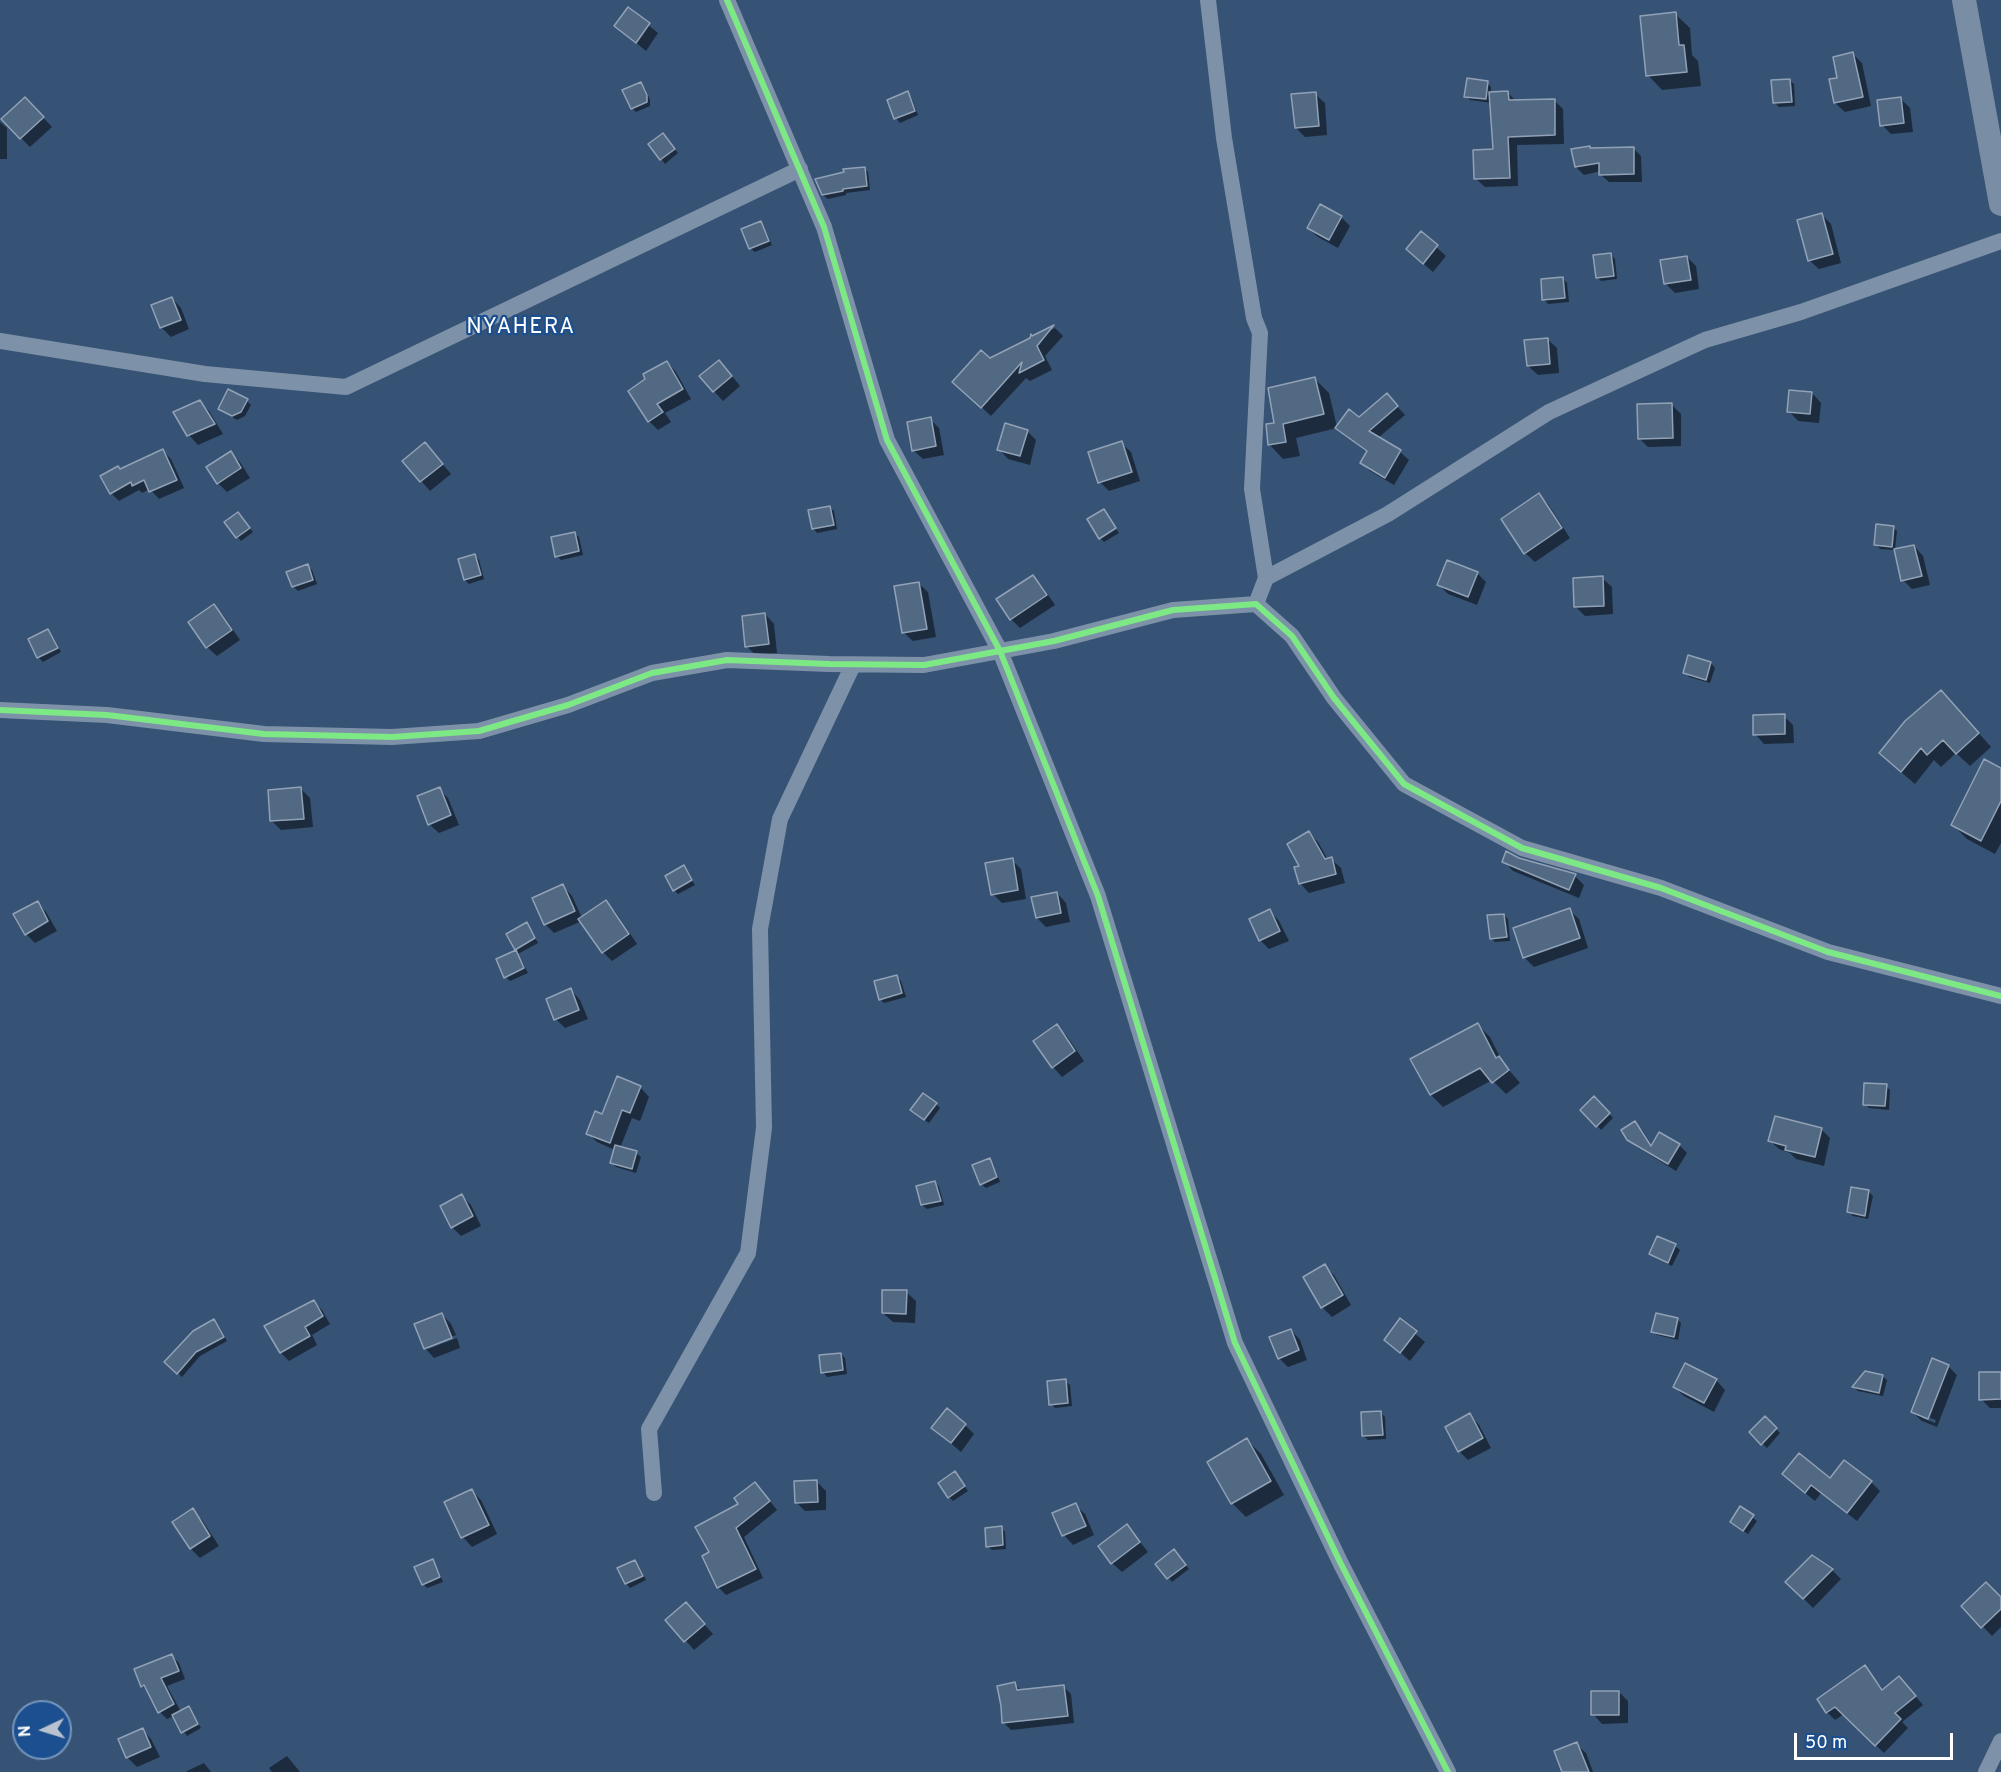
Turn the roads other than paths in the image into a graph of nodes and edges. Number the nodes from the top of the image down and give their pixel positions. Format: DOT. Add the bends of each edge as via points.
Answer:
graph roads {
  1 [pos="727,0"];
  2 [pos="1208,0"];
  3 [pos="1964,0"];
  4 [pos="800,169"];
  5 [pos="2001,204"];
  6 [pos="2001,241"];
  7 [pos="0,341"];
  8 [pos="1266,578"];
  9 [pos="1256,604"];
  10 [pos="1000,651"];
  11 [pos="853,664"];
  12 [pos="0,710"];
  13 [pos="2001,996"];
  14 [pos="654,1493"];
  15 [pos="2001,1741"];
  16 [pos="1448,1772"];
  17 [pos="1986,1772"];
  1 -- 4 [label="street"];
  2 -- 8 [label="street" via="1224,138 1254,318 1260,333 1252,489"];
  3 -- 5 [label="main road"];
  4 -- 7 [label="street" via="346,387 205,374"];
  4 -- 10 [label="street" via="824,226 887,440"];
  6 -- 8 [label="street" via="1801,312 1705,340 1549,412 1388,514"];
  8 -- 9 [label="street"];
  9 -- 10 [label="street" via="1173,610"];
  9 -- 13 [label="street" via="1292,636 1334,698 1404,784 1522,848 1661,888 1828,952"];
  10 -- 11 [label="street" via="924,665"];
  10 -- 16 [label="street" via="1098,896 1234,1343"];
  11 -- 12 [label="street" via="727,660 652,673 568,705 479,731 392,737 264,734 107,715"];
  11 -- 14 [label="street" via="780,819 760,929 764,1128 748,1253 649,1429"];
  15 -- 17 [label="street"];
}
